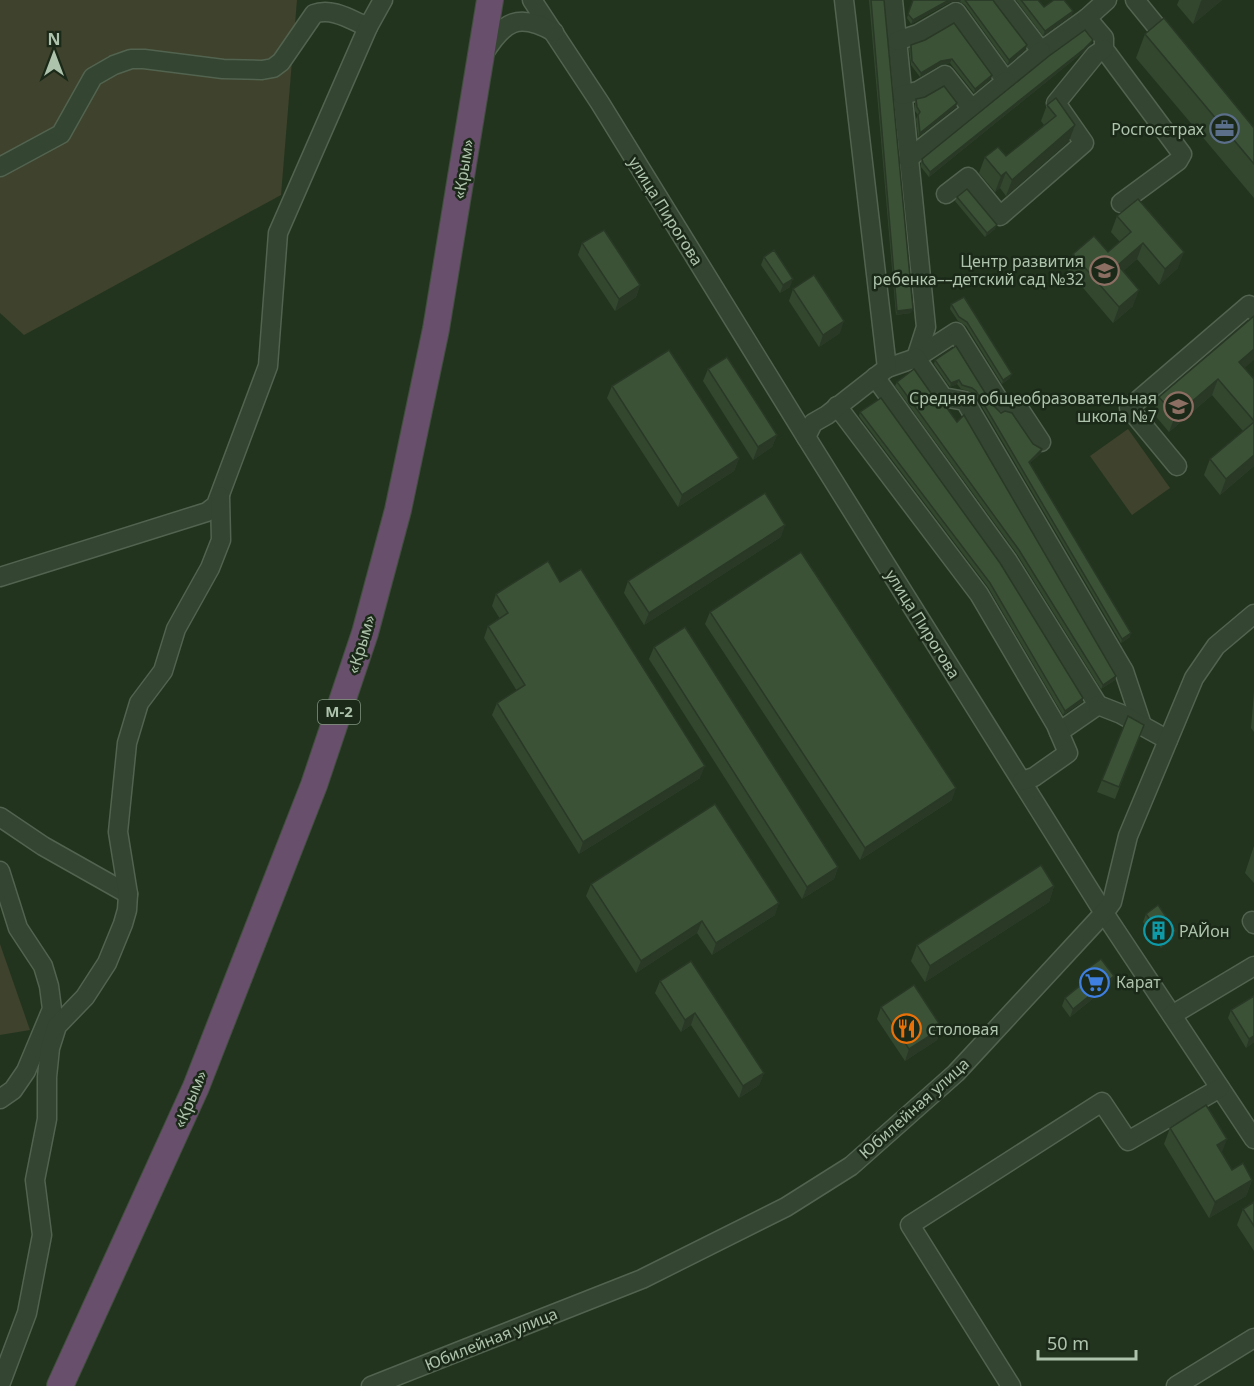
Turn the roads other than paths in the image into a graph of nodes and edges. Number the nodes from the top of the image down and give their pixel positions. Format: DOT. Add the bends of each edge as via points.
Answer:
graph roads {
  1 [pos="383,0"];
  2 [pos="481,0"];
  3 [pos="490,0"];
  4 [pos="532,0"];
  5 [pos="844,0"];
  6 [pos="893,0"];
  7 [pos="1002,0"];
  8 [pos="1107,0"];
  9 [pos="1135,0"];
  10 [pos="1087,10"];
  11 [pos="368,27"];
  12 [pos="554,32"];
  13 [pos="897,41"];
  14 [pos="1104,49"];
  15 [pos="1041,51"];
  16 [pos="1179,54"];
  17 [pos="482,56"];
  18 [pos="1006,81"];
  19 [pos="902,95"];
  20 [pos="972,109"];
  21 [pos="909,159"];
  22 [pos="0,167"];
  23 [pos="946,194"];
  24 [pos="1121,203"];
  25 [pos="1254,311"];
  26 [pos="916,358"];
  27 [pos="881,372"];
  28 [pos="837,406"];
  29 [pos="806,437"];
  30 [pos="1041,442"];
  31 [pos="1177,466"];
  32 [pos="220,496"];
  33 [pos="0,577"];
  34 [pos="1254,614"];
  35 [pos="1098,705"];
  36 [pos="1142,726"];
  37 [pos="1059,732"];
  38 [pos="1168,740"];
  39 [pos="1022,781"];
  40 [pos="0,818"];
  41 [pos="0,871"];
  42 [pos="128,894"];
  43 [pos="1104,912"];
  44 [pos="1254,966"];
  45 [pos="1172,1015"];
  46 [pos="26,1071"];
  47 [pos="47,1077"];
  48 [pos="1220,1088"];
  49 [pos="0,1099"];
  50 [pos="1254,1139"];
  51 [pos="1254,1338"];
  52 [pos="0,1385"];
  53 [pos="60,1386"];
  54 [pos="372,1386"];
  55 [pos="1011,1386"];
  56 [pos="1176,1386"];
  1 -- 11 [label="street"];
  2 -- 17 [label="street"];
  3 -- 17 [label="highway, «Крым» / М-2"];
  4 -- 12 [label="street, улица Пирогова"];
  5 -- 27 [label="street"];
  6 -- 13 [label="street"];
  7 -- 15 [label="street"];
  8 -- 10 [label="street"];
  9 -- 16 [label="street"];
  10 -- 14 [label="street" via="1104,38"];
  10 -- 15 [label="street"];
  11 -- 22 [label="street" via="332,12 314,14 281,62 262,70 144,59 114,64 93,77 61,134"];
  11 -- 32 [label="street" via="278,233 268,366"];
  12 -- 17 [label="street" via="539,24 516,21 492,40"];
  12 -- 29 [label="street, улица Пирогова"];
  13 -- 18 [label="street" via="956,12"];
  13 -- 19 [label="street"];
  14 -- 23 [label="street" via="1056,102 1084,143 1000,216 968,177"];
  14 -- 24 [label="street" via="1182,154"];
  15 -- 18 [label="street"];
  17 -- 53 [label="highway, «Крым» / М-2" via="428,374 365,633 314,785 196,1087"];
  18 -- 20 [label="street"];
  19 -- 20 [label="street" via="918,91 945,75"];
  19 -- 21 [label="street"];
  20 -- 21 [label="street"];
  21 -- 26 [label="street" via="926,327"];
  25 -- 31 [label="street" via="1249,306 1129,408"];
  26 -- 27 [label="street"];
  26 -- 30 [label="street" via="956,332 1000,402 1018,407"];
  26 -- 36 [label="street" via="943,397 964,402 1124,671"];
  27 -- 28 [label="street"];
  27 -- 35 [label="street" via="1008,561"];
  28 -- 29 [label="street" via="813,423"];
  28 -- 37 [label="street" via="979,594"];
  29 -- 39 [label="street, улица Пирогова"];
  32 -- 33 [label="street" via="207,512"];
  32 -- 42 [label="street" via="221,540 176,629 163,671 139,704 127,743 118,832"];
  34 -- 38 [label="street, Юбилейная улица" via="1215,646 1194,678"];
  35 -- 36 [label="street"];
  35 -- 37 [label="street"];
  36 -- 38 [label="street"];
  37 -- 39 [label="street" via="1068,753"];
  38 -- 43 [label="street, Юбилейная улица" via="1128,836 1112,902"];
  39 -- 43 [label="street, улица Пирогова"];
  40 -- 42 [label="street"];
  41 -- 46 [label="street" via="18,928 43,966 52,1009"];
  42 -- 47 [label="street" via="123,924 107,963 85,997 57,1026"];
  43 -- 45 [label="street, улица Пирогова"];
  43 -- 54 [label="street, Юбилейная улица" via="956,1073 851,1166 786,1207 642,1279"];
  44 -- 45 [label="street"];
  45 -- 48 [label="street, улица Пирогова"];
  46 -- 47 [label="street"];
  46 -- 49 [label="street" via="13,1090"];
  47 -- 52 [label="street" via="47,1119 35,1180 42,1235 27,1313"];
  48 -- 50 [label="street, улица Пирогова"];
  48 -- 55 [label="street" via="1128,1141 1102,1102 910,1225"];
  51 -- 56 [label="street"];
}
